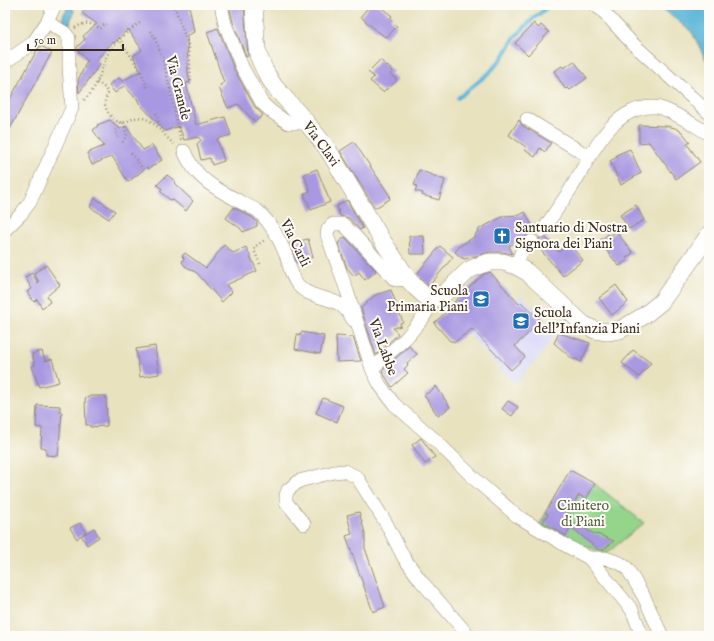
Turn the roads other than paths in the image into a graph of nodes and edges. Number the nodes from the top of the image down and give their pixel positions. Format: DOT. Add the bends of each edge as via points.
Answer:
graph roads {
  1 [pos="55,5"];
  2 [pos="221,5"];
  3 [pos="254,5"];
  4 [pos="595,5"];
  5 [pos="47,22"];
  6 [pos="5,62"];
  7 [pos="709,113"];
  8 [pos="527,118"];
  9 [pos="307,123"];
  10 [pos="709,134"];
  11 [pos="184,151"];
  12 [pos="588,156"];
  13 [pos="5,230"];
  14 [pos="543,231"];
  15 [pos="709,235"];
  16 [pos="532,241"];
  17 [pos="516,266"];
  18 [pos="408,279"];
  19 [pos="435,298"];
  20 [pos="360,329"];
  21 [pos="372,369"];
  22 [pos="304,524"];
  23 [pos="589,558"];
  24 [pos="469,636"];
  25 [pos="642,636"];
  26 [pos="662,636"];
  1 -- 5 [label="street"];
  2 -- 9 [label="street" via="225,24 242,67 262,103 288,122"];
  3 -- 9 [label="main road, Via Clavi" via="258,55 265,72"];
  4 -- 7 [label="street" via="631,42"];
  5 -- 6 [label="street" via="33,43"];
  5 -- 13 [label="street" via="69,38 72,108 30,202"];
  8 -- 12 [label="street"];
  9 -- 18 [label="main road, Via Clavi" via="327,148"];
  10 -- 12 [label="street" via="666,110 645,107 633,110 619,119"];
  11 -- 20 [label="street, Via Carli" via="190,164 201,177 225,194 259,212 274,232 298,285 315,296 342,306"];
  12 -- 14 [label="street"];
  15 -- 17 [label="main road" via="661,302 620,330 607,332 583,324 527,272"];
  16 -- 17 [label="street" via="521,253"];
  17 -- 19 [label="main road" via="503,262 480,265 469,270 446,292"];
  18 -- 19 [label="main road, Via Clavi" via="425,296"];
  18 -- 20 [label="street, Via Labbe" via="396,280 343,224 336,223 330,226 327,236"];
  19 -- 21 [label="street" via="423,318 406,338"];
  20 -- 21 [label="street, Via Labbe"];
  21 -- 23 [label="street, Via Labbe" via="394,404 517,516"];
  22 -- 24 [label="street" via="286,502 288,490 299,481 334,472 344,471 357,477 408,564"];
  23 -- 25 [label="street, Via Labbe" via="632,610"];
  23 -- 26 [label="street, Via Labbe" via="605,558 627,568"];
}
